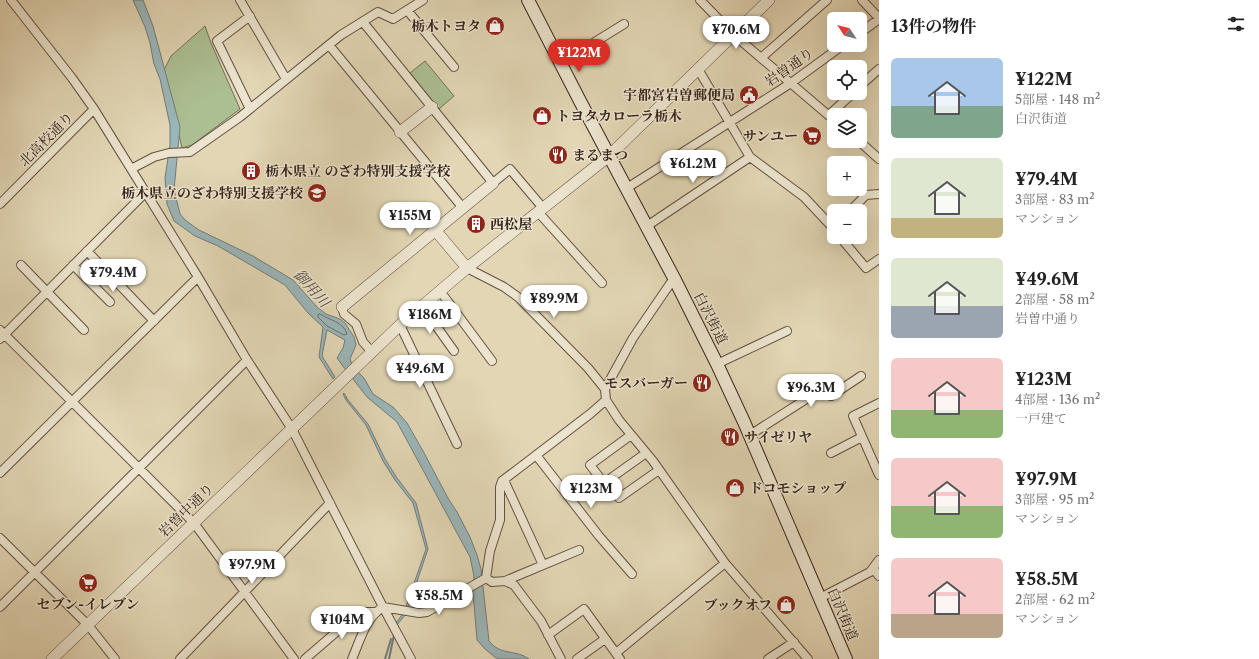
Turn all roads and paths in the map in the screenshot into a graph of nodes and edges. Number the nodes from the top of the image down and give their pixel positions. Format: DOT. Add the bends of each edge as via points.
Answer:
graph roads {
  1 [pos="11,0"];
  2 [pos="240,0"];
  3 [pos="423,0"];
  4 [pos="528,0"];
  5 [pos="700,0"];
  6 [pos="769,0"];
  7 [pos="827,0"];
  8 [pos="862,0"];
  9 [pos="407,10"];
  10 [pos="250,16"];
  11 [pos="879,18"];
  12 [pos="363,22"];
  13 [pos="624,24"];
  14 [pos="867,27"];
  15 [pos="734,34"];
  16 [pos="329,45"];
  17 [pos="833,52"];
  18 [pos="761,58"];
  19 [pos="561,63"];
  20 [pos="454,67"];
  21 [pos="698,69"];
  22 [pos="879,69"];
  23 [pos="286,79"];
  24 [pos="867,80"];
  25 [pos="791,83"];
  26 [pos="847,100"];
  27 [pos="432,107"];
  28 [pos="839,108"];
  29 [pos="94,109"];
  30 [pos="250,109"];
  31 [pos="827,114"];
  32 [pos="729,122"];
  33 [pos="400,132"];
  34 [pos="867,148"];
  35 [pos="609,156"];
  36 [pos="750,157"];
  37 [pos="879,159"];
  38 [pos="132,169"];
  39 [pos="493,183"];
  40 [pos="627,188"];
  41 [pos="146,192"];
  42 [pos="879,194"];
  43 [pos="0,204"];
  44 [pos="857,204"];
  45 [pos="463,208"];
  46 [pos="541,210"];
  47 [pos="827,222"];
  48 [pos="647,226"];
  49 [pos="436,230"];
  50 [pos="846,244"];
  51 [pos="87,252"];
  52 [pos="879,259"];
  53 [pos="21,265"];
  54 [pos="73,265"];
  55 [pos="467,268"];
  56 [pos="198,277"];
  57 [pos="674,278"];
  58 [pos="602,284"];
  59 [pos="47,291"];
  60 [pos="440,291"];
  61 [pos="110,302"];
  62 [pos="422,306"];
  63 [pos="342,307"];
  64 [pos="154,321"];
  65 [pos="400,325"];
  66 [pos="84,330"];
  67 [pos="787,331"];
  68 [pos="1,334"];
  69 [pos="372,352"];
  70 [pos="454,352"];
  71 [pos="247,360"];
  72 [pos="492,361"];
  73 [pos="717,364"];
  74 [pos="861,376"];
  75 [pos="605,389"];
  76 [pos="606,400"];
  77 [pos="72,402"];
  78 [pos="879,403"];
  79 [pos="292,429"];
  80 [pos="631,434"];
  81 [pos="750,435"];
  82 [pos="862,437"];
  83 [pos="457,444"];
  84 [pos="646,453"];
  85 [pos="831,453"];
  86 [pos="536,455"];
  87 [pos="139,469"];
  88 [pos="659,470"];
  89 [pos="0,473"];
  90 [pos="879,475"];
  91 [pos="504,480"];
  92 [pos="619,498"];
  93 [pos="330,503"];
  94 [pos="194,523"];
  95 [pos="0,538"];
  96 [pos="578,550"];
  97 [pos="879,560"];
  98 [pos="725,563"];
  99 [pos="543,565"];
  100 [pos="874,568"];
  101 [pos="35,572"];
  102 [pos="632,574"];
  103 [pos="879,576"];
  104 [pos="486,578"];
  105 [pos="505,581"];
  106 [pos="244,591"];
  107 [pos="820,598"];
  108 [pos="0,607"];
  109 [pos="379,610"];
  110 [pos="88,625"];
  111 [pos="548,635"];
  112 [pos="605,639"];
  113 [pos="794,642"];
  114 [pos="618,656"];
  115 [pos="52,659"];
  116 [pos="115,659"];
  117 [pos="180,659"];
  118 [pos="294,659"];
  119 [pos="305,659"];
  120 [pos="352,659"];
  121 [pos="411,659"];
  122 [pos="561,659"];
  123 [pos="577,659"];
  124 [pos="768,659"];
  125 [pos="808,659"];
  126 [pos="846,659"];
  1 -- 29 [label="street"];
  2 -- 10 [label="street"];
  3 -- 9 [label="street"];
  4 -- 19 [label="main road, 白沢街道"];
  5 -- 15 [label="street"];
  6 -- 15 [label="street"];
  7 -- 18 [label="street"];
  8 -- 11 [label="street"];
  9 -- 12 [label="street" via="393,19 378,12"];
  9 -- 20 [label="street"];
  10 -- 23 [label="street"];
  10 -- 30 [label="street" via="217,42"];
  11 -- 14 [label="street"];
  12 -- 16 [label="street"];
  12 -- 27 [label="street"];
  13 -- 19 [label="street"];
  15 -- 18 [label="street"];
  15 -- 21 [label="street"];
  16 -- 23 [label="street"];
  16 -- 33 [label="street"];
  17 -- 25 [label="street, 岩曽通り"];
  18 -- 25 [label="street"];
  19 -- 35 [label="main road, 白沢街道"];
  21 -- 32 [label="street"];
  21 -- 35 [label="street"];
  22 -- 24 [label="street"];
  23 -- 30 [label="street"];
  25 -- 31 [label="street"];
  25 -- 32 [label="street, 岩曽通り"];
  26 -- 28 [label="street"];
  27 -- 33 [label="street"];
  27 -- 39 [label="street"];
  29 -- 38 [label="street"];
  29 -- 43 [label="street, 北高校通り"];
  30 -- 38 [label="street" via="190,152 154,157"];
  32 -- 36 [label="street"];
  32 -- 40 [label="street, 岩曽通り"];
  33 -- 45 [label="street"];
  34 -- 37 [label="street"];
  35 -- 40 [label="main road, 白沢街道"];
  35 -- 46 [label="street"];
  36 -- 47 [label="street" via="804,197"];
  36 -- 48 [label="street"];
  38 -- 41 [label="street"];
  39 -- 45 [label="street"];
  39 -- 46 [label="street" via="510,169"];
  40 -- 48 [label="main road, 白沢街道"];
  41 -- 51 [label="street"];
  41 -- 56 [label="street"];
  42 -- 44 [label="street" via="866,195"];
  45 -- 49 [label="street"];
  46 -- 55 [label="street"];
  46 -- 58 [label="street"];
  48 -- 57 [label="main road, 白沢街道"];
  49 -- 55 [label="street"];
  49 -- 63 [label="street"];
  50 -- 52 [label="street" via="866,268"];
  51 -- 54 [label="street"];
  51 -- 64 [label="street"];
  53 -- 59 [label="street"];
  54 -- 59 [label="street"];
  54 -- 61 [label="street"];
  55 -- 60 [label="street"];
  55 -- 75 [label="street" via="518,297 588,368"];
  56 -- 64 [label="street"];
  56 -- 71 [label="street"];
  57 -- 73 [label="main road, 白沢街道"];
  57 -- 75 [label="street" via="633,338"];
  59 -- 66 [label="street"];
  59 -- 68 [label="street"];
  60 -- 62 [label="street"];
  60 -- 72 [label="street"];
  62 -- 65 [label="street"];
  62 -- 70 [label="street"];
  63 -- 69 [label="street" via="344,314 356,324 363,342"];
  64 -- 77 [label="street"];
  65 -- 69 [label="street"];
  65 -- 83 [label="street"];
  67 -- 73 [label="street"];
  68 -- 77 [label="street"];
  69 -- 79 [label="street, 岩曽中通り"];
  71 -- 79 [label="street"];
  71 -- 87 [label="street"];
  73 -- 81 [label="main road, 白沢街道"];
  74 -- 81 [label="street" via="831,396 825,388"];
  75 -- 76 [label="street"];
  76 -- 80 [label="street"];
  76 -- 86 [label="street"];
  77 -- 87 [label="street"];
  77 -- 89 [label="street"];
  78 -- 82 [label="street" via="853,416"];
  79 -- 93 [label="street"];
  79 -- 94 [label="street, 岩曽中通り"];
  80 -- 84 [label="street"];
  80 -- 84 [label="street" via="590,465 604,483"];
  81 -- 107 [label="main road, 白沢街道"];
  82 -- 85 [label="street"];
  82 -- 90 [label="street"];
  84 -- 88 [label="street"];
  86 -- 91 [label="street"];
  86 -- 102 [label="street"];
  87 -- 94 [label="street"];
  87 -- 101 [label="street"];
  88 -- 92 [label="street"];
  88 -- 98 [label="street"];
  91 -- 99 [label="street"];
  91 -- 104 [label="street" via="500,487 500,520 490,551"];
  93 -- 106 [label="street"];
  93 -- 109 [label="street"];
  94 -- 106 [label="street"];
  94 -- 110 [label="street, 岩曽中通り"];
  95 -- 101 [label="street"];
  96 -- 99 [label="street"];
  97 -- 100 [label="street"];
  98 -- 113 [label="street"];
  98 -- 114 [label="street"];
  99 -- 105 [label="street"];
  100 -- 103 [label="street"];
  100 -- 107 [label="street"];
  101 -- 108 [label="street"];
  101 -- 110 [label="street"];
  104 -- 105 [label="street" via="492,582"];
  104 -- 109 [label="street" via="427,612"];
  105 -- 111 [label="street" via="514,585"];
  106 -- 117 [label="street"];
  106 -- 118 [label="street"];
  107 -- 126 [label="main road, 白沢街道"];
  109 -- 119 [label="street" via="356,615"];
  109 -- 120 [label="street" via="369,620"];
  109 -- 121 [label="street"];
  110 -- 115 [label="street, 岩曽中通り"];
  110 -- 116 [label="street"];
  111 -- 112 [label="street" via="584,610"];
  111 -- 122 [label="street"];
  112 -- 114 [label="street"];
  112 -- 123 [label="street"];
  113 -- 124 [label="street"];
  113 -- 125 [label="street"];
}
